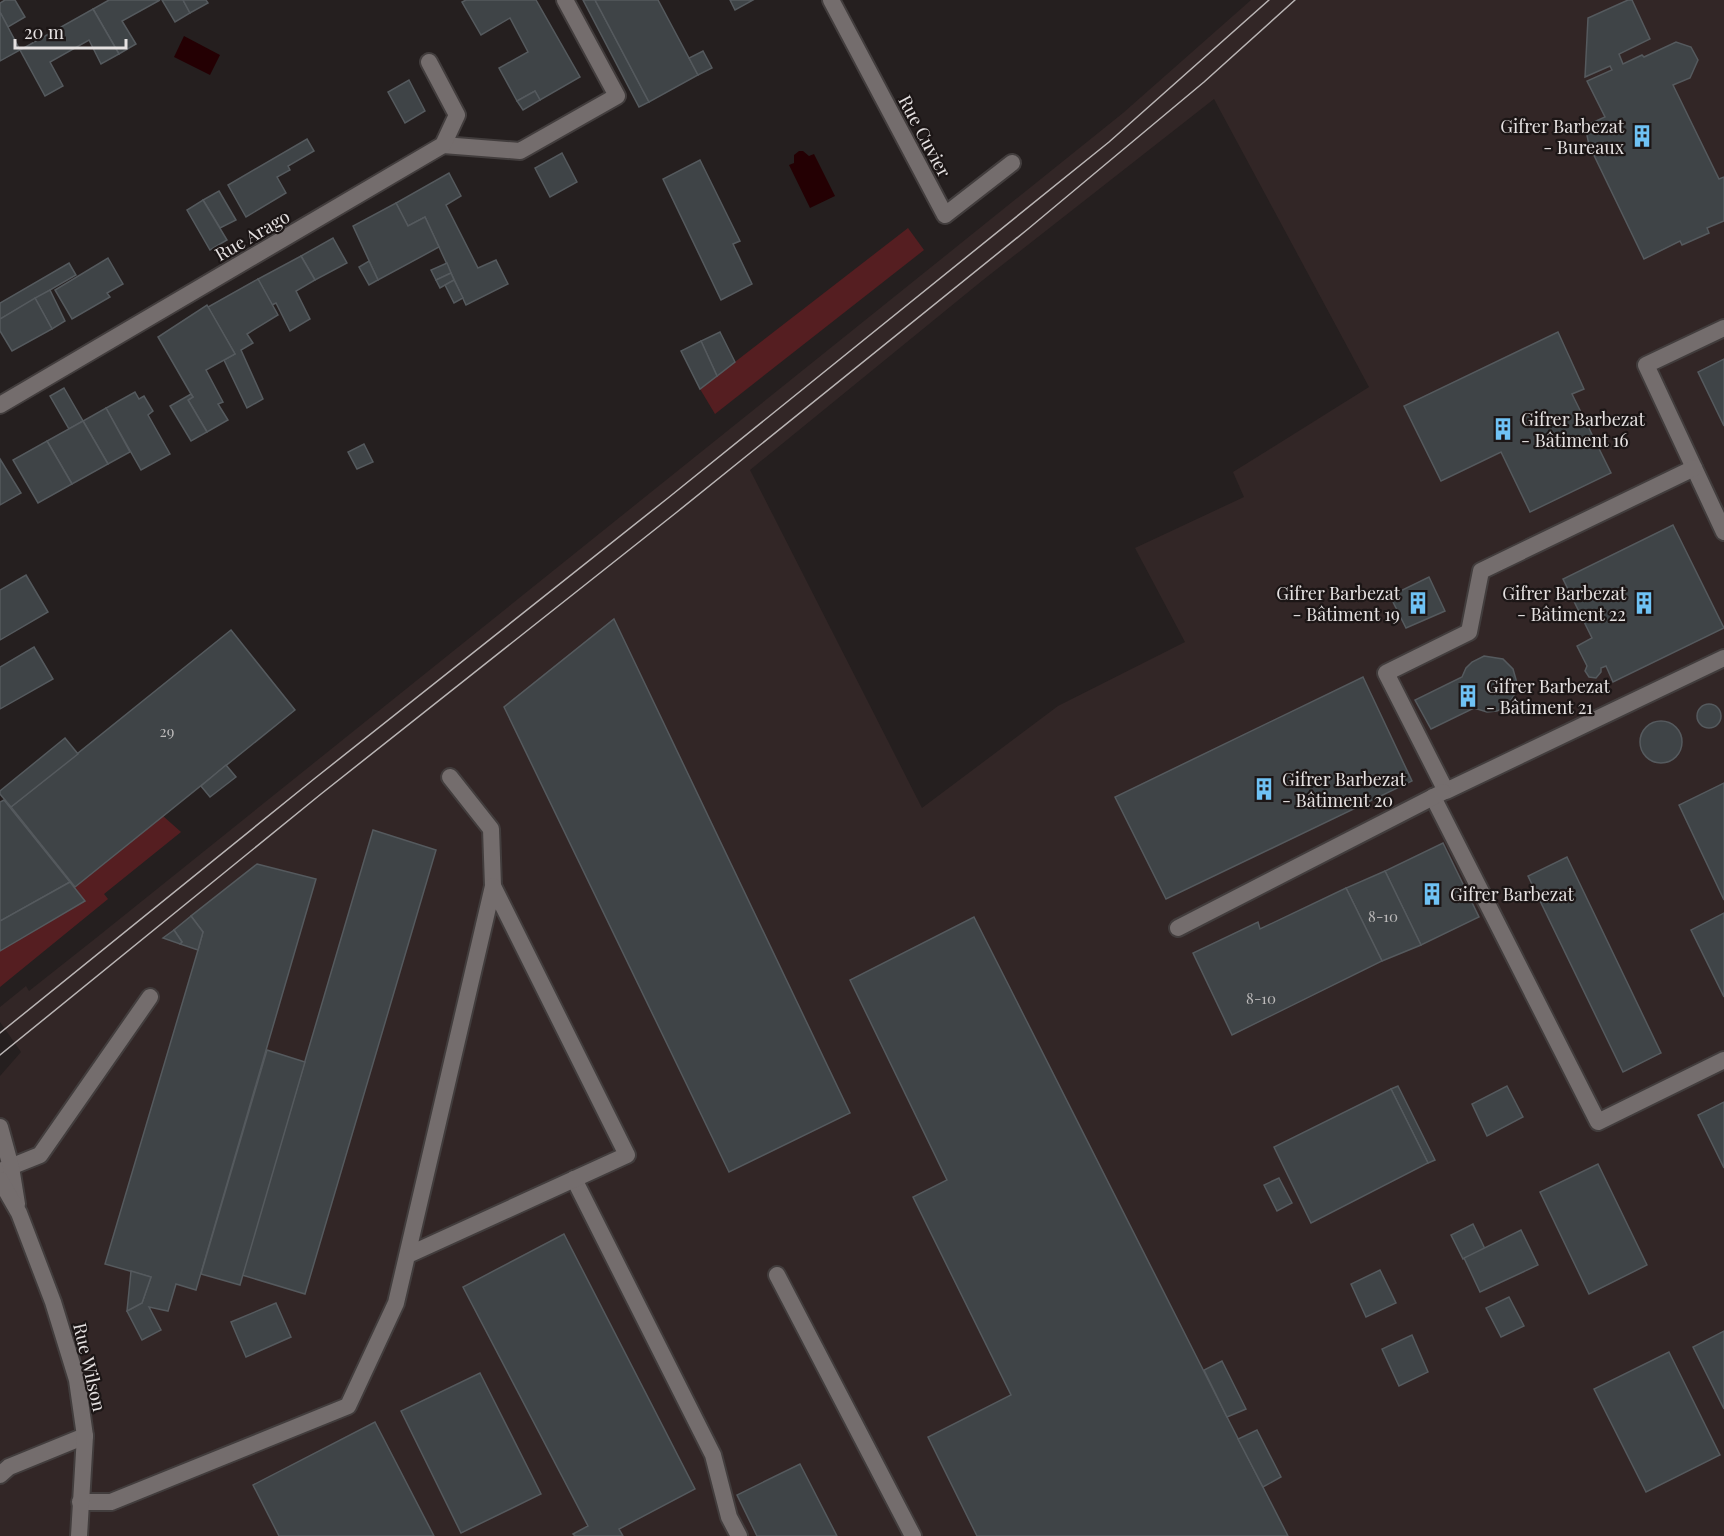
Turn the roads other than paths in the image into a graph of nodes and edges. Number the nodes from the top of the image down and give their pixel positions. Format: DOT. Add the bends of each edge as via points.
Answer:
graph roads {
  1 [pos="565,0"];
  2 [pos="831,0"];
  3 [pos="429,62"];
  4 [pos="443,145"];
  5 [pos="1012,163"];
  6 [pos="1724,328"];
  7 [pos="0,405"];
  8 [pos="1694,468"];
  9 [pos="1724,532"];
  10 [pos="1724,658"];
  11 [pos="450,777"];
  12 [pos="1440,794"];
  13 [pos="493,886"];
  14 [pos="1178,928"];
  15 [pos="150,997"];
  16 [pos="1724,1060"];
  17 [pos="0,1127"];
  18 [pos="6,1169"];
  19 [pos="574,1179"];
  20 [pos="0,1180"];
  21 [pos="19,1213"];
  22 [pos="408,1255"];
  23 [pos="777,1275"];
  24 [pos="85,1436"];
  25 [pos="0,1474"];
  26 [pos="80,1502"];
  27 [pos="79,1536"];
  28 [pos="739,1536"];
  29 [pos="913,1536"];
  1 -- 4 [label="street" via="617,96 520,151"];
  2 -- 5 [label="street, Rue Cuvier" via="945,215"];
  3 -- 4 [label="street" via="457,116"];
  4 -- 7 [label="street, Rue Arago"];
  6 -- 8 [label="street" via="1646,365"];
  8 -- 9 [label="street"];
  8 -- 12 [label="street" via="1481,571 1468,632 1386,673"];
  10 -- 12 [label="street"];
  11 -- 13 [label="street" via="491,829"];
  12 -- 14 [label="street"];
  12 -- 16 [label="street" via="1598,1122"];
  13 -- 19 [label="street" via="627,1155"];
  13 -- 22 [label="street"];
  15 -- 18 [label="street" via="40,1155"];
  17 -- 18 [label="street, Rue Wilson"];
  18 -- 21 [label="street, Rue Wilson"];
  19 -- 22 [label="street"];
  19 -- 28 [label="street" via="713,1455 729,1517"];
  20 -- 21 [label="street, Rue Wilson"];
  21 -- 24 [label="street, Rue Wilson" via="77,1380"];
  22 -- 26 [label="street" via="396,1303 348,1406 111,1502"];
  23 -- 29 [label="street"];
  24 -- 25 [label="street"];
  24 -- 26 [label="street, Rue Wilson"];
  26 -- 27 [label="street, Rue Wilson"];
}
